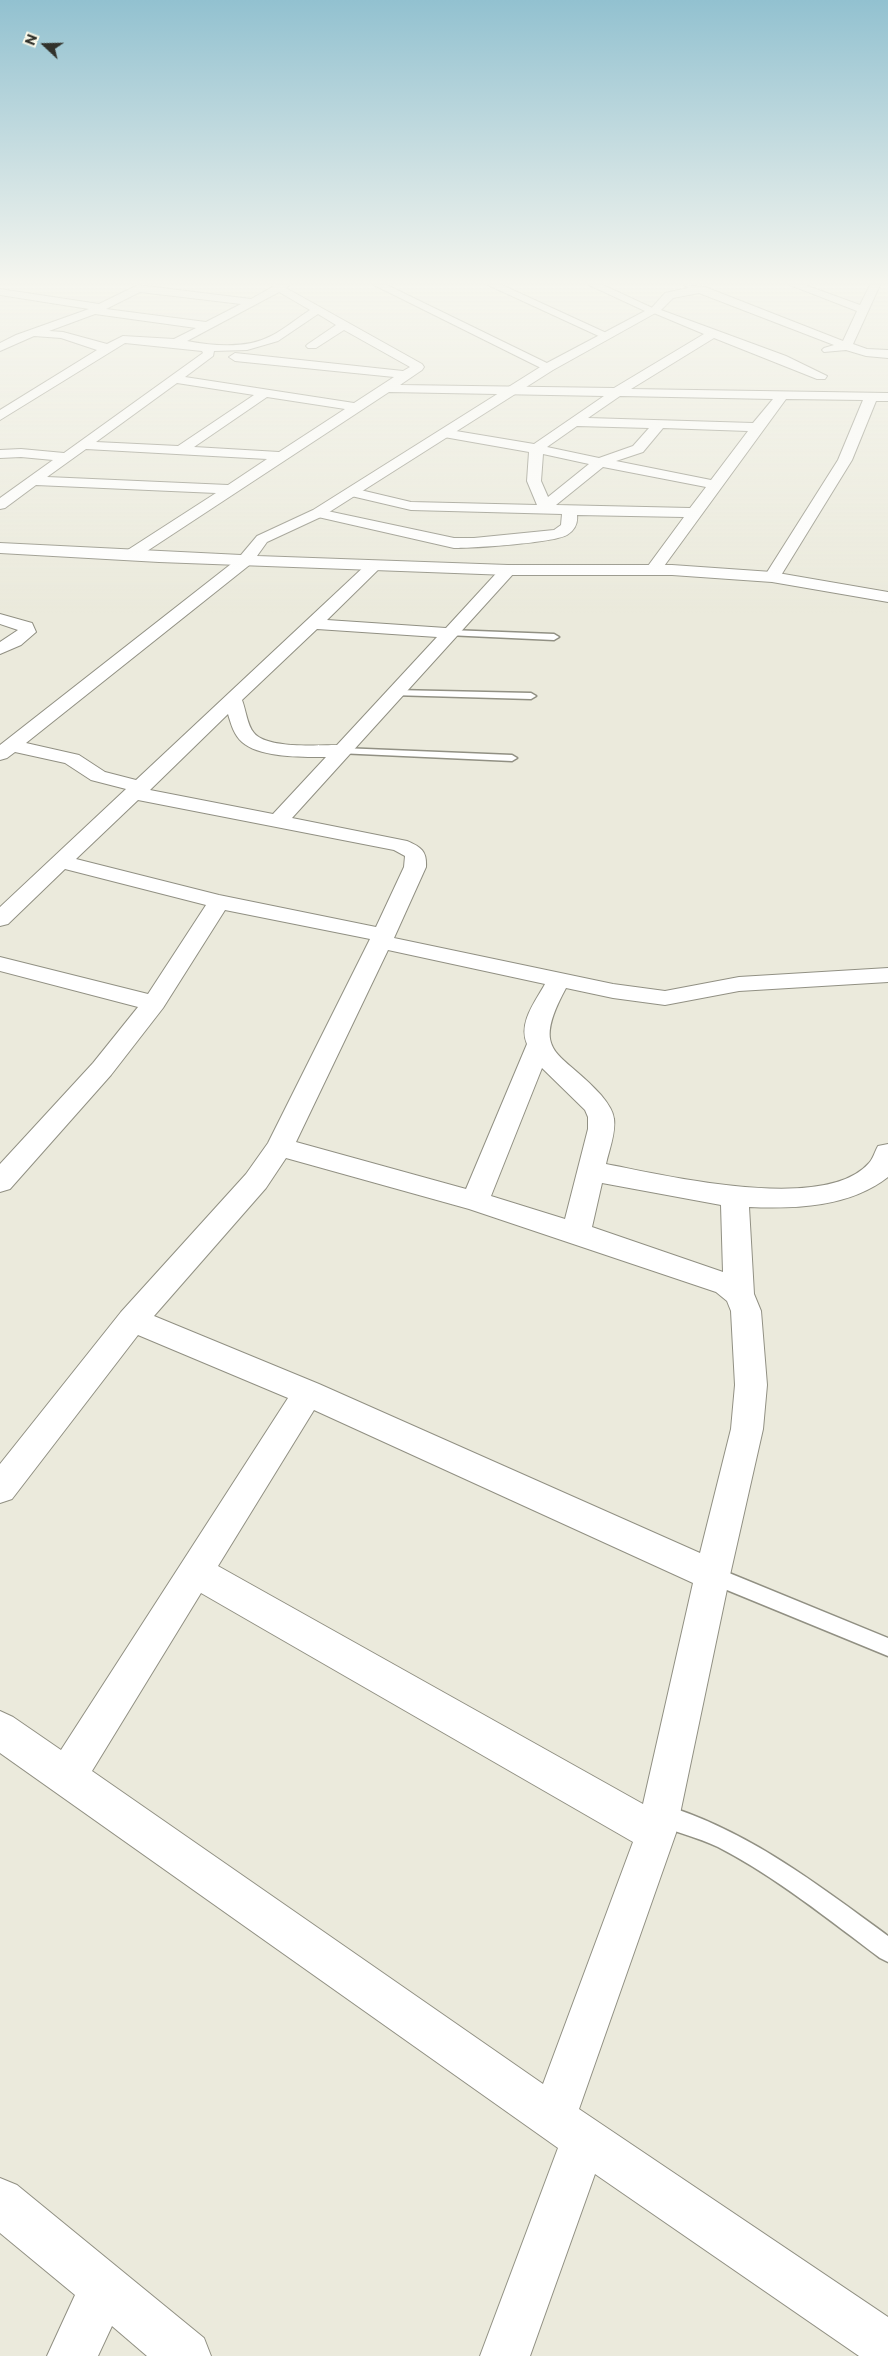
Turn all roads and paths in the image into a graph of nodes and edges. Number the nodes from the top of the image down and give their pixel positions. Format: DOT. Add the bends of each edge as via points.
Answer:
graph roads {
  1 [pos="34,395"];
  2 [pos="152,395"];
  3 [pos="262,395"];
  4 [pos="278,395"];
  5 [pos="374,395"];
  6 [pos="504,395"];
  7 [pos="613,395"];
  8 [pos="739,395"];
  9 [pos="782,396"];
  10 [pos="871,396"];
  11 [pos="888,397"];
  12 [pos="356,407"];
  13 [pos="0,416"];
  14 [pos="574,422"];
  15 [pos="660,424"];
  16 [pos="757,427"];
  17 [pos="444,433"];
  18 [pos="83,445"];
  19 [pos="536,449"];
  20 [pos="181,450"];
  21 [pos="0,454"];
  22 [pos="282,456"];
  23 [pos="67,457"];
  24 [pos="600,462"];
  25 [pos="34,481"];
  26 [pos="715,485"];
  27 [pos="230,489"];
  28 [pos="352,492"];
  29 [pos="0,505"];
  30 [pos="478,508"];
  31 [pos="543,508"];
  32 [pos="569,510"];
  33 [pos="695,512"];
  34 [pos="318,513"];
  35 [pos="474,543"];
  36 [pos="3,551"];
  37 [pos="129,556"];
  38 [pos="246,560"];
  39 [pos="375,565"];
  40 [pos="470,568"];
  41 [pos="508,570"];
  42 [pos="653,570"];
  43 [pos="772,578"];
  44 [pos="888,596"];
  45 [pos="0,619"];
  46 [pos="313,624"];
  47 [pos="450,633"];
  48 [pos="554,637"];
  49 [pos="0,649"];
  50 [pos="396,692"];
  51 [pos="531,696"];
  52 [pos="233,700"];
  53 [pos="6,750"];
  54 [pos="342,751"];
  55 [pos="512,758"];
  56 [pos="138,790"];
  57 [pos="277,822"];
  58 [pos="61,862"];
  59 [pos="219,902"];
  60 [pos="0,918"];
  61 [pos="383,939"];
  62 [pos="0,964"];
  63 [pos="888,975"];
  64 [pos="558,980"];
  65 [pos="154,1003"];
  66 [pos="538,1046"];
  67 [pos="280,1147"];
  68 [pos="888,1153"];
  69 [pos="591,1171"];
  70 [pos="0,1182"];
  71 [pos="735,1197"];
  72 [pos="475,1201"];
  73 [pos="576,1233"];
  74 [pos="739,1294"];
  75 [pos="132,1320"];
  76 [pos="308,1393"];
  77 [pos="0,1489"];
  78 [pos="196,1572"];
  79 [pos="712,1575"];
  80 [pos="888,1647"];
  81 [pos="0,1730"];
  82 [pos="67,1776"];
  83 [pos="658,1824"];
  84 [pos="888,1950"];
  85 [pos="568,2128"];
  86 [pos="0,2202"];
  87 [pos="104,2288"];
  88 [pos="888,2346"];
  89 [pos="72,2356"];
  90 [pos="186,2356"];
  91 [pos="505,2356"];
  1 -- 13 [label="street"];
  2 -- 18 [label="street"];
  3 -- 20 [label="street"];
  4 -- 12 [label="street"];
  5 -- 12 [label="street"];
  6 -- 17 [label="street"];
  7 -- 14 [label="street"];
  8 -- 9 [label="street"];
  9 -- 10 [label="street"];
  9 -- 16 [label="street"];
  10 -- 11 [label="street"];
  10 -- 43 [label="street" via="845,460"];
  12 -- 22 [label="street"];
  14 -- 15 [label="street"];
  14 -- 19 [label="street"];
  15 -- 16 [label="street"];
  15 -- 24 [label="street" via="638,449"];
  16 -- 26 [label="street"];
  17 -- 19 [label="street"];
  17 -- 28 [label="street"];
  18 -- 20 [label="street"];
  18 -- 23 [label="street"];
  19 -- 24 [label="street"];
  19 -- 31 [label="street" via="534,481"];
  20 -- 22 [label="street"];
  21 -- 23 [label="street"];
  22 -- 27 [label="street"];
  23 -- 25 [label="street"];
  24 -- 26 [label="street"];
  24 -- 31 [label="street"];
  25 -- 27 [label="street"];
  25 -- 29 [label="street"];
  26 -- 33 [label="street"];
  27 -- 37 [label="street"];
  28 -- 30 [label="street" via="412,506"];
  28 -- 34 [label="street"];
  30 -- 31 [label="street"];
  30 -- 35 [label="street"];
  31 -- 32 [label="street"];
  32 -- 33 [label="street"];
  32 -- 35 [label="street" via="571,523 557,534"];
  33 -- 42 [label="street"];
  34 -- 35 [label="street" via="447,542"];
  34 -- 38 [label="street" via="262,539"];
  35 -- 40 [label="street"];
  36 -- 37 [label="street"];
  37 -- 38 [label="street"];
  38 -- 39 [label="street"];
  38 -- 53 [label="street"];
  39 -- 40 [label="street"];
  39 -- 46 [label="street"];
  40 -- 41 [label="street"];
  41 -- 42 [label="street"];
  41 -- 47 [label="street"];
  42 -- 43 [label="street"];
  43 -- 44 [label="street"];
  45 -- 49 [label="street" via="21,624 27,632 16,642"];
  46 -- 47 [label="street"];
  46 -- 52 [label="street"];
  47 -- 48 [label="lane"];
  47 -- 50 [label="street"];
  50 -- 51 [label="lane"];
  50 -- 54 [label="street"];
  52 -- 54 [label="street" via="247,736 255,743 274,748"];
  52 -- 56 [label="street"];
  53 -- 56 [label="street" via="72,758 98,776"];
  54 -- 55 [label="lane"];
  54 -- 57 [label="street"];
  56 -- 57 [label="street"];
  56 -- 58 [label="street"];
  57 -- 61 [label="street" via="386,842 411,850 416,855 415,867"];
  58 -- 59 [label="street"];
  58 -- 60 [label="street"];
  59 -- 61 [label="street"];
  59 -- 65 [label="street"];
  61 -- 64 [label="street"];
  61 -- 67 [label="street"];
  62 -- 65 [label="street"];
  63 -- 64 [label="street" via="739,984 665,998"];
  64 -- 66 [label="street" via="537,1024"];
  65 -- 70 [label="street" via="102,1069"];
  66 -- 69 [label="street" via="601,1116"];
  66 -- 72 [label="street"];
  67 -- 72 [label="street"];
  67 -- 75 [label="street" via="256,1181"];
  68 -- 71 [label="street" via="875,1173 860,1185 796,1198"];
  69 -- 71 [label="street"];
  69 -- 73 [label="street"];
  71 -- 74 [label="street"];
  72 -- 73 [label="street"];
  73 -- 74 [label="street" via="726,1284"];
  74 -- 79 [label="street" via="746,1310 751,1385 748,1429"];
  75 -- 76 [label="street"];
  75 -- 77 [label="street"];
  76 -- 78 [label="street"];
  76 -- 79 [label="street"];
  78 -- 82 [label="street"];
  78 -- 83 [label="street"];
  79 -- 80 [label="lane"];
  79 -- 83 [label="street"];
  81 -- 82 [label="street"];
  82 -- 85 [label="street"];
  83 -- 84 [label="lane" via="701,1828 751,1855"];
  83 -- 85 [label="street"];
  85 -- 88 [label="street"];
  85 -- 91 [label="street"];
  86 -- 87 [label="street"];
  87 -- 89 [label="street"];
  87 -- 90 [label="street"];
}
